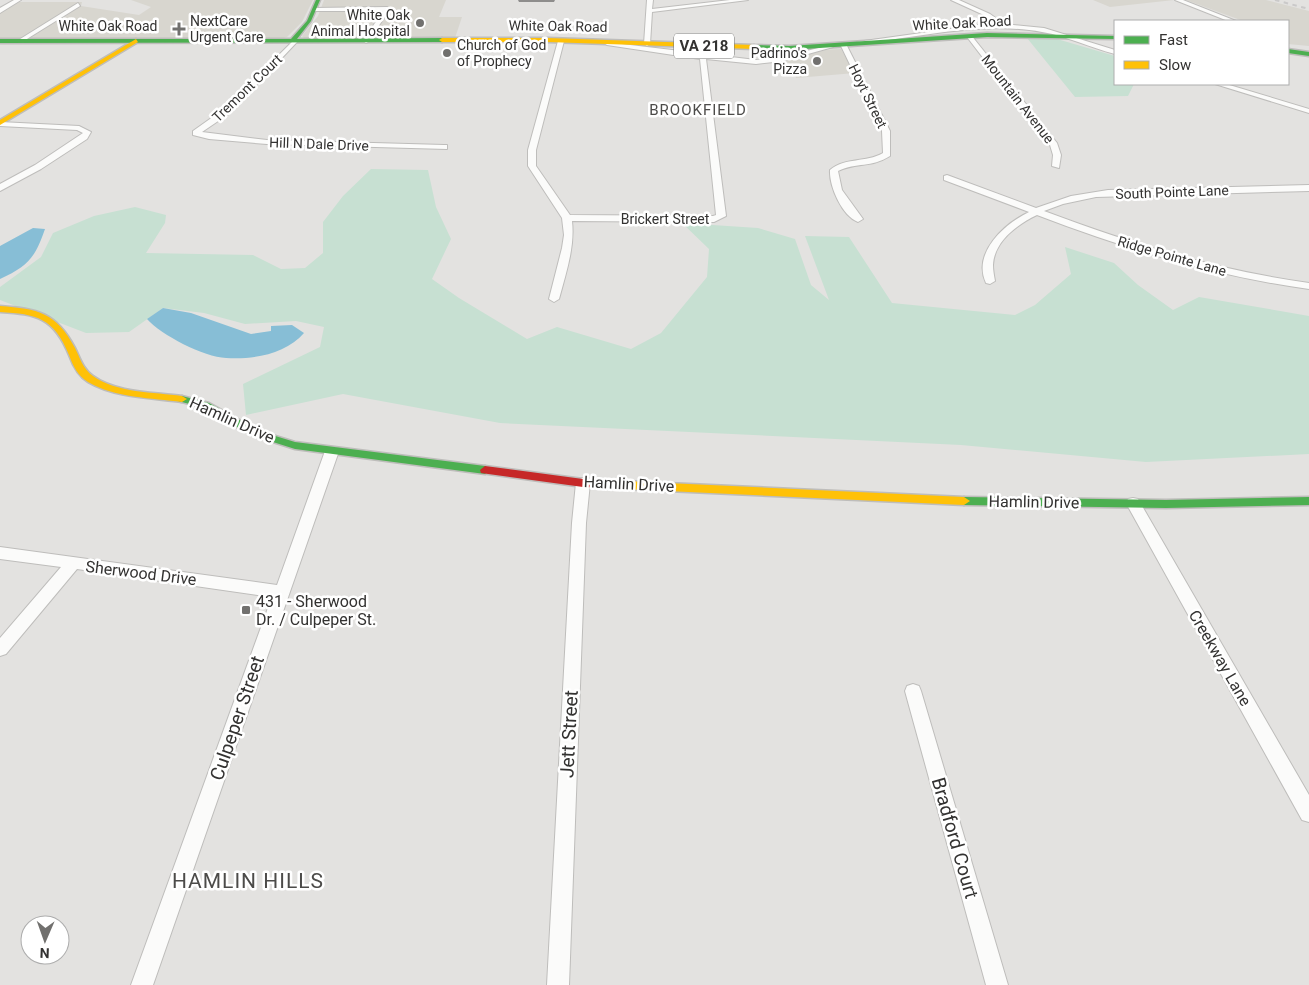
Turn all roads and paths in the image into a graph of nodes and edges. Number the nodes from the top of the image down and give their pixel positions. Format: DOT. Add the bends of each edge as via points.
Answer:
graph roads {
  1 [pos="18,0"];
  2 [pos="650,0"];
  3 [pos="745,0"];
  4 [pos="954,0"];
  5 [pos="1178,0"];
  6 [pos="78,5"];
  7 [pos="316,5"];
  8 [pos="0,11"];
  9 [pos="649,11"];
  10 [pos="1230,20"];
  11 [pos="1001,26"];
  12 [pos="969,36"];
  13 [pos="1063,36"];
  14 [pos="1114,38"];
  15 [pos="0,41"];
  16 [pos="20,41"];
  17 [pos="95,41"];
  18 [pos="136,41"];
  19 [pos="182,41"];
  20 [pos="294,41"];
  21 [pos="366,41"];
  22 [pos="561,41"];
  23 [pos="582,41"];
  24 [pos="647,44"];
  25 [pos="856,45"];
  26 [pos="844,46"];
  27 [pos="830,47"];
  28 [pos="1289,51"];
  29 [pos="1114,52"];
  30 [pos="1309,53"];
  31 [pos="703,57"];
  32 [pos="1222,85"];
  33 [pos="1309,111"];
  34 [pos="0,123"];
  35 [pos="196,133"];
  36 [pos="444,147"];
  37 [pos="1056,166"];
  38 [pos="947,178"];
  39 [pos="0,188"];
  40 [pos="1309,188"];
  41 [pos="1038,212"];
  42 [pos="567,218"];
  43 [pos="858,219"];
  44 [pos="990,281"];
  45 [pos="1309,286"];
  46 [pos="554,299"];
  47 [pos="0,309"];
  48 [pos="332,450"];
  49 [pos="583,482"];
  50 [pos="1309,501"];
  51 [pos="1133,504"];
  52 [pos="0,553"];
  53 [pos="73,564"];
  54 [pos="282,592"];
  55 [pos="0,649"];
  56 [pos="913,691"];
  57 [pos="1309,813"];
  58 [pos="142,985"];
  59 [pos="558,985"];
  60 [pos="996,985"];
  1 -- 8 [label="street"];
  2 -- 9 [label="street"];
  3 -- 9 [label="street"];
  4 -- 11 [label="street" via="988,15"];
  5 -- 10 [label="street"];
  6 -- 16 [label="street"];
  7 -- 20 [label="main road"];
  7 -- 21 [label="street" via="387,9"];
  9 -- 24 [label="street"];
  11 -- 13 [label="street" via="1027,27"];
  11 -- 25 [label="street" via="863,41"];
  12 -- 13 [label="main road, White Oak Road / VA 218"];
  12 -- 25 [label="main road, White Oak Road / VA 218"];
  12 -- 37 [label="street, Mountain Avenue" via="1054,145"];
  13 -- 14 [label="main road, White Oak Road / VA 218"];
  13 -- 29 [label="street"];
  15 -- 16 [label="main road, White Oak Road / VA 218"];
  16 -- 17 [label="main road, White Oak Road / VA 218"];
  17 -- 18 [label="main road, White Oak Road / VA 218"];
  17 -- 19 [label="main road" via="142,35"];
  18 -- 19 [label="main road, White Oak Road / VA 218"];
  18 -- 34 [label="main road"];
  19 -- 20 [label="main road, White Oak Road / VA 218"];
  20 -- 21 [label="main road, White Oak Road / VA 218"];
  20 -- 35 [label="street, Tremont Court" via="227,111"];
  21 -- 22 [label="main road, White Oak Road / VA 218"];
  22 -- 23 [label="main road, White Oak Road / VA 218"];
  22 -- 42 [label="street" via="532,150 532,166"];
  23 -- 24 [label="main road, White Oak Road / VA 218"];
  23 -- 31 [label="street"];
  24 -- 27 [label="main road, White Oak Road / VA 218"];
  25 -- 26 [label="main road, White Oak Road / VA 218"];
  26 -- 27 [label="main road, White Oak Road / VA 218"];
  26 -- 43 [label="street, Hoyt Street" via="887,136 885,157 846,164 834,170 834,182 842,201"];
  27 -- 31 [label="street" via="767,61"];
  28 -- 30 [label="main road"];
  31 -- 42 [label="street, Brickert Street" via="721,216 714,219"];
  32 -- 33 [label="street"];
  34 -- 39 [label="street" via="79,128 87,132 38,167"];
  35 -- 36 [label="street, Hill N Dale Drive" via="214,138 267,142"];
  38 -- 41 [label="street, Ridge Pointe Lane"];
  40 -- 41 [label="street, South Pointe Lane" via="1102,194 1064,201"];
  41 -- 44 [label="street, South Pointe Lane" via="1005,232 995,244 987,265"];
  41 -- 45 [label="street, Ridge Pointe Lane" via="1179,260 1239,275"];
  42 -- 46 [label="street" via="568,248"];
  47 -- 48 [label="main road, Hamlin Drive" via="30,312 50,319 61,329 83,373 102,385 192,400 263,436 303,447"];
  48 -- 49 [label="main road, Hamlin Drive"];
  48 -- 54 [label="street, Culpeper Street"];
  49 -- 51 [label="main road, Hamlin Drive" via="1012,503"];
  49 -- 59 [label="street, Jett Street"];
  50 -- 51 [label="main road, Hamlin Drive"];
  51 -- 57 [label="street, Creekway Lane"];
  52 -- 53 [label="street, Sherwood Drive"];
  53 -- 54 [label="street, Sherwood Drive"];
  53 -- 55 [label="street"];
  54 -- 58 [label="street, Culpeper Street"];
  56 -- 60 [label="street, Bradford Court"];
}
